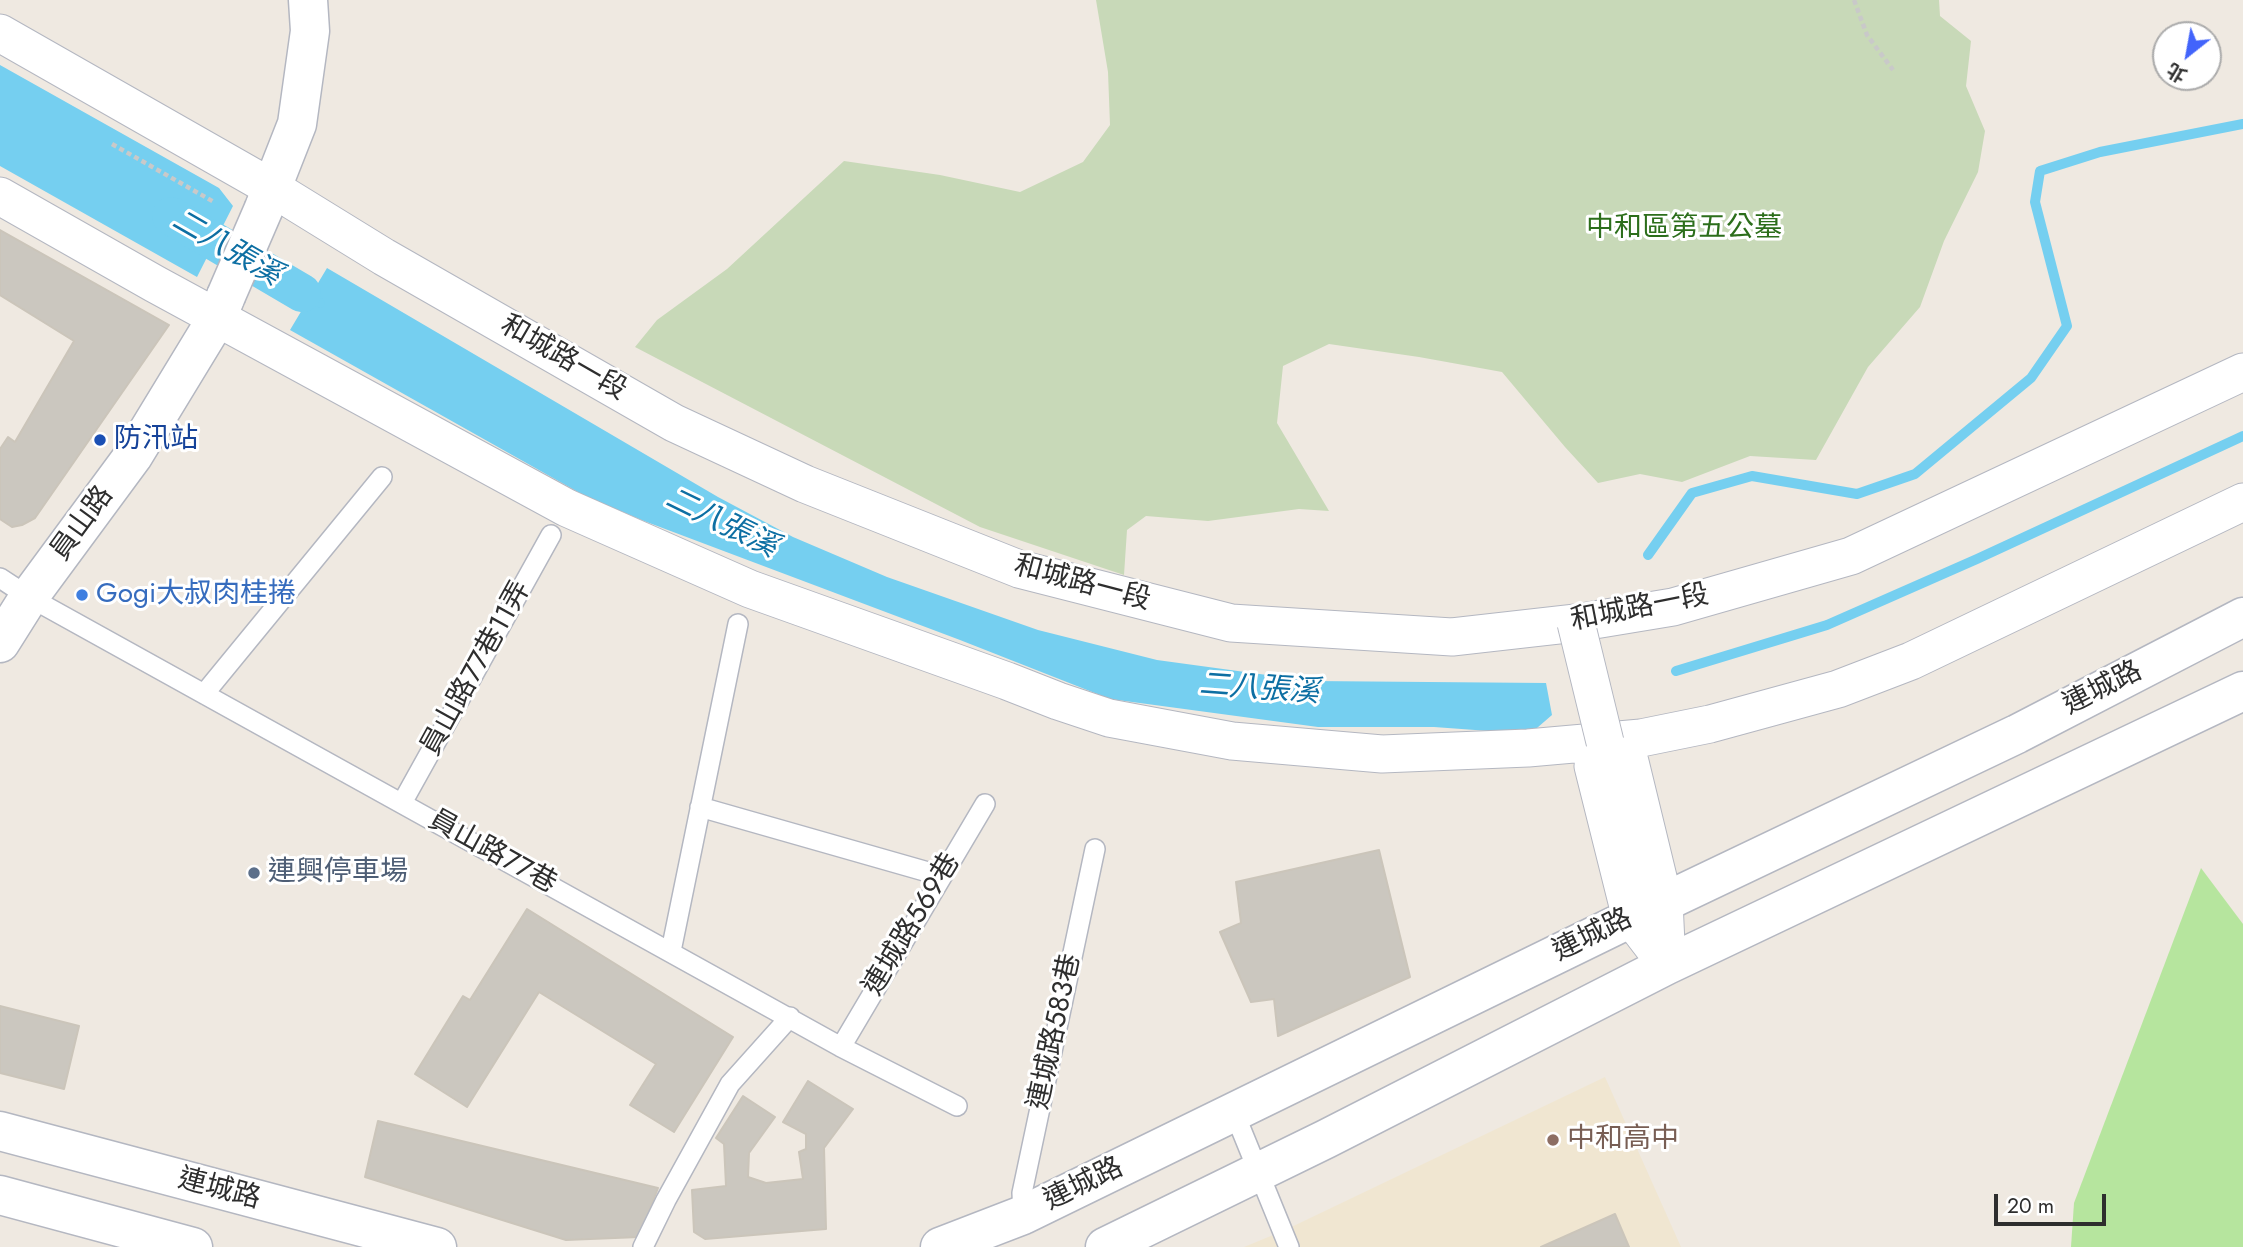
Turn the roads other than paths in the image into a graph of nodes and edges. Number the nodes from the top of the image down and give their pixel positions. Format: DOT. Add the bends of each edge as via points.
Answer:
graph roads {
  1 [pos="308,0"];
  2 [pos="0,33"];
  3 [pos="0,196"];
  4 [pos="268,198"];
  5 [pos="222,307"];
  6 [pos="2243,372"];
  7 [pos="382,477"];
  8 [pos="2243,502"];
  9 [pos="551,535"];
  10 [pos="14,588"];
  11 [pos="2243,617"];
  12 [pos="1576,623"];
  13 [pos="738,624"];
  14 [pos="0,643"];
  15 [pos="2243,691"];
  16 [pos="204,694"];
  17 [pos="1605,742"];
  18 [pos="402,803"];
  19 [pos="985,804"];
  20 [pos="700,807"];
  21 [pos="1095,849"];
  22 [pos="942,876"];
  23 [pos="1648,910"];
  24 [pos="671,951"];
  25 [pos="1667,965"];
  26 [pos="790,1017"];
  27 [pos="841,1047"];
  28 [pos="957,1106"];
  29 [pos="1234,1112"];
  30 [pos="0,1131"];
  31 [pos="1259,1172"];
  32 [pos="0,1195"];
  33 [pos="1023,1215"];
  34 [pos="114,1237"];
  35 [pos="193,1247"];
  36 [pos="437,1247"];
  37 [pos="643,1247"];
  38 [pos="940,1247"];
  39 [pos="1105,1247"];
  40 [pos="1289,1247"];
  1 -- 4 [label="main road" via="310,31 297,124"];
  2 -- 4 [label="street, 和城路一段"];
  3 -- 5 [label="street"];
  4 -- 5 [label="main road, 員山路, bridge"];
  4 -- 12 [label="street, 和城路一段" via="384,257 674,423 805,484 1019,569 1231,623 1452,637"];
  5 -- 10 [label="main road, 員山路" via="133,456"];
  5 -- 17 [label="street" via="567,508 750,589 1109,718 1231,741 1382,754"];
  6 -- 12 [label="street, 和城路一段" via="1852,556 1673,607"];
  7 -- 16 [label="lane"];
  8 -- 17 [label="street" via="1911,661 1838,689 1710,724"];
  9 -- 18 [label="lane, 員山路77巷11弄"];
  10 -- 14 [label="main road, 員山路"];
  10 -- 16 [label="lane, 員山路77巷"];
  11 -- 23 [label="main road, 連城路" via="2017,734"];
  12 -- 17 [label="street, bridge"];
  13 -- 20 [label="lane"];
  15 -- 25 [label="main road"];
  16 -- 18 [label="lane, 員山路77巷"];
  17 -- 23 [label="street" via="1630,762"];
  18 -- 24 [label="lane, 員山路77巷"];
  19 -- 22 [label="lane, 連城路569巷"];
  20 -- 22 [label="lane"];
  20 -- 24 [label="lane"];
  21 -- 33 [label="lane, 連城路583巷" via="1022,1193"];
  22 -- 27 [label="lane, 連城路569巷"];
  23 -- 25 [label="street"];
  23 -- 29 [label="main road, 連城路"];
  24 -- 26 [label="lane, 員山路77巷"];
  25 -- 31 [label="main road"];
  26 -- 27 [label="lane, 員山路77巷"];
  26 -- 37 [label="lane" via="730,1084"];
  27 -- 28 [label="lane, 員山路77巷"];
  29 -- 31 [label="lane"];
  29 -- 33 [label="main road, 連城路"];
  30 -- 36 [label="main road, 連城路"];
  31 -- 39 [label="main road"];
  31 -- 40 [label="lane"];
  32 -- 34 [label="main road"];
  33 -- 38 [label="main road, 連城路"];
  34 -- 35 [label="main road"];
}
